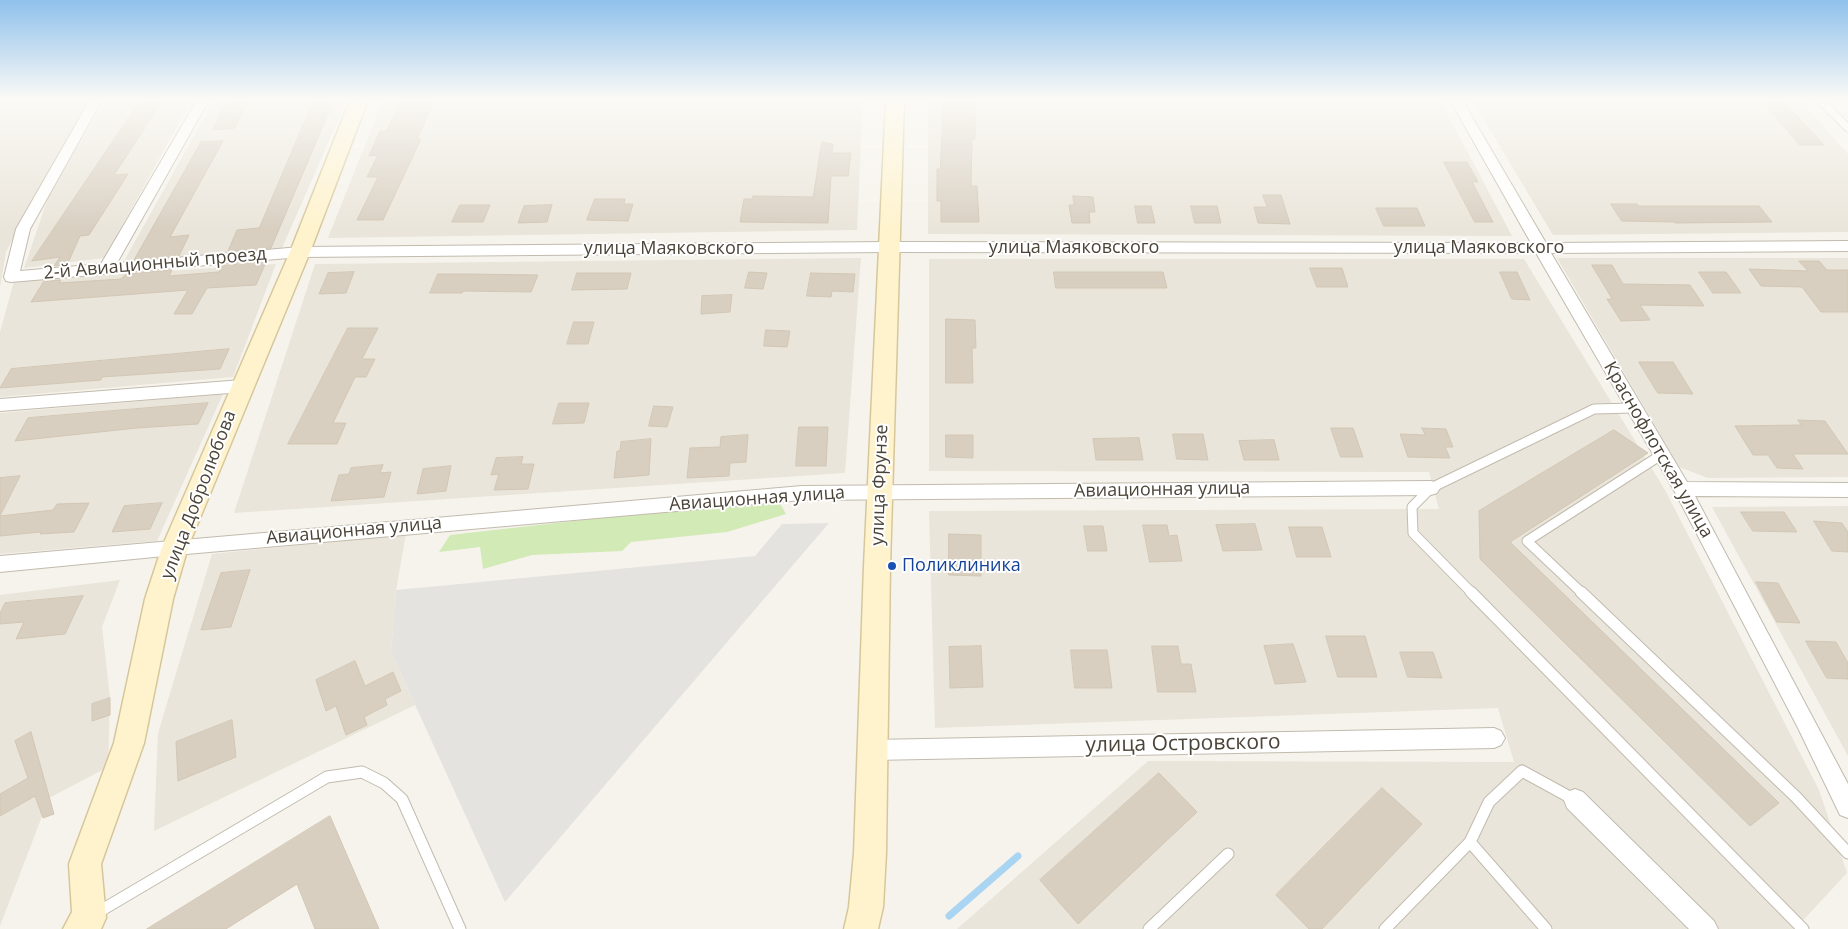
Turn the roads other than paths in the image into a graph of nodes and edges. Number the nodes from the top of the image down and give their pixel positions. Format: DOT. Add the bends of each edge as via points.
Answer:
graph roads {
  1 [pos="71,143"];
  2 [pos="178,143"];
  3 [pos="342,143"];
  4 [pos="892,143"];
  5 [pos="1481,143"];
  6 [pos="1848,246"];
  7 [pos="888,247"];
  8 [pos="1542,248"];
  9 [pos="300,252"];
  10 [pos="106,269"];
  11 [pos="242,386"];
  12 [pos="0,405"];
  13 [pos="1633,408"];
  14 [pos="1661,455"];
  15 [pos="1431,488"];
  16 [pos="1682,489"];
  17 [pos="1848,490"];
  18 [pos="880,493"];
  19 [pos="175,547"];
  20 [pos="0,564"];
  21 [pos="1494,738"];
  22 [pos="873,750"];
  23 [pos="1575,800"];
  24 [pos="1848,807"];
  25 [pos="1470,842"];
  26 [pos="1848,853"];
  27 [pos="1228,854"];
  28 [pos="84,923"];
  29 [pos="460,929"];
  30 [pos="861,929"];
  31 [pos="1149,929"];
  32 [pos="1385,929"];
  33 [pos="1546,929"];
  34 [pos="1706,929"];
  35 [pos="1803,929"];
  1 -- 10 [label="street, 2-й Авиационный проезд" via="23,229 11,276"];
  2 -- 10 [label="street"];
  3 -- 9 [label="street, улица Добролюбова"];
  4 -- 7 [label="street, улица Фрунзе"];
  5 -- 8 [label="street, Краснофлотская улица"];
  6 -- 8 [label="street, улица Маяковского"];
  7 -- 8 [label="street, улица Маяковского"];
  7 -- 9 [label="street, улица Маяковского"];
  7 -- 18 [label="street, улица Фрунзе"];
  8 -- 13 [label="street, Краснофлотская улица"];
  9 -- 10 [label="street, 2-й Авиационный проезд"];
  9 -- 11 [label="street, улица Добролюбова"];
  11 -- 12 [label="street"];
  11 -- 19 [label="street, улица Добролюбова"];
  13 -- 14 [label="street, Краснофлотская улица"];
  13 -- 15 [label="lane" via="1594,409"];
  14 -- 16 [label="street, Краснофлотская улица"];
  14 -- 26 [label="lane" via="1527,541 1796,798"];
  15 -- 18 [label="street, Авиационная улица"];
  15 -- 35 [label="lane" via="1412,506 1413,534"];
  16 -- 17 [label="street"];
  16 -- 24 [label="street, Краснофлотская улица"];
  18 -- 19 [label="street, Авиационная улица" via="802,493"];
  18 -- 22 [label="street, улица Фрунзе"];
  19 -- 20 [label="street, Авиационная улица"];
  19 -- 28 [label="street, улица Добролюбова" via="159,600 129,743 85,864"];
  21 -- 22 [label="street, улица Островского"];
  22 -- 30 [label="street, улица Фрунзе" via="870,853"];
  23 -- 25 [label="lane" via="1522,771 1489,802"];
  23 -- 34 [label="street"];
  25 -- 32 [label="lane"];
  25 -- 33 [label="lane"];
  27 -- 31 [label="lane"];
  28 -- 29 [label="lane" via="328,777 362,772 384,782 402,799"];
}
